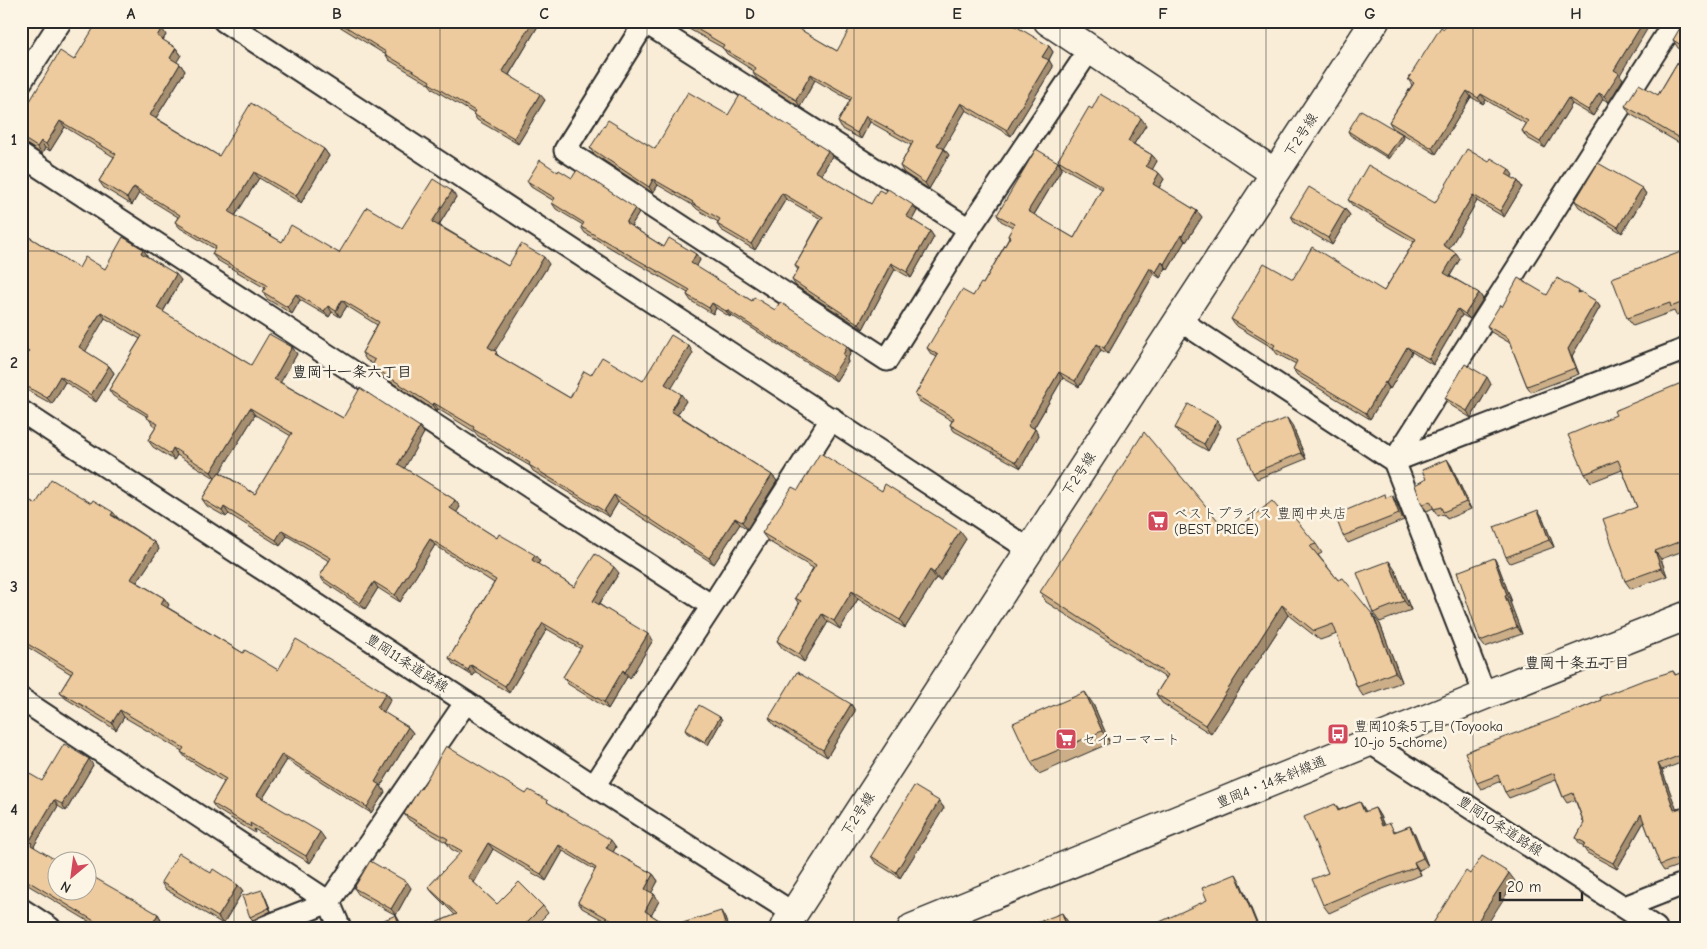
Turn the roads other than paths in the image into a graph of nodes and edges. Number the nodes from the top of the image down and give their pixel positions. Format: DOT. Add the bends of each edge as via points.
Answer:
graph roads {
  1 [pos="61,21"];
  2 [pos="224,21"];
  3 [pos="1048,21"];
  4 [pos="1375,21"];
  5 [pos="1675,21"];
  6 [pos="645,22"];
  7 [pos="1090,49"];
  8 [pos="21,82"];
  9 [pos="21,155"];
  10 [pos="1275,173"];
  11 [pos="970,229"];
  12 [pos="1179,320"];
  13 [pos="1686,349"];
  14 [pos="21,411"];
  15 [pos="832,418"];
  16 [pos="1394,461"];
  17 [pos="1030,550"];
  18 [pos="712,606"];
  19 [pos="1686,616"];
  20 [pos="1485,695"];
  21 [pos="21,699"];
  22 [pos="466,702"];
  23 [pos="1369,742"];
  24 [pos="594,786"];
  25 [pos="1686,883"];
  26 [pos="329,902"];
  27 [pos="1625,907"];
  28 [pos="21,909"];
  29 [pos="788,921"];
  30 [pos="50,928"];
  31 [pos="262,928"];
  32 [pos="340,928"];
  33 [pos="912,928"];
  34 [pos="1656,928"];
  1 -- 8 [label="street"];
  2 -- 15 [label="street"];
  3 -- 7 [label="street"];
  4 -- 10 [label="street, 下2号線"];
  5 -- 16 [label="street"];
  6 -- 11 [label="street"];
  6 -- 11 [label="street" via="564,150 887,360"];
  7 -- 10 [label="street"];
  7 -- 11 [label="street"];
  9 -- 18 [label="street"];
  10 -- 12 [label="street, 下2号線"];
  12 -- 16 [label="street"];
  12 -- 17 [label="street, 下2号線"];
  13 -- 16 [label="street"];
  14 -- 22 [label="street, 豊岡11条道路線"];
  15 -- 17 [label="street"];
  15 -- 18 [label="street"];
  16 -- 20 [label="street"];
  17 -- 29 [label="street, 下2号線"];
  18 -- 24 [label="street"];
  19 -- 20 [label="street, 豊岡4・14条斜線通"];
  20 -- 23 [label="street, 豊岡4・14条斜線通"];
  21 -- 26 [label="street"];
  22 -- 24 [label="street, 豊岡11条道路線"];
  22 -- 26 [label="street"];
  23 -- 27 [label="street, 豊岡10条道路線"];
  23 -- 33 [label="street, 豊岡4・14条斜線通"];
  24 -- 29 [label="street, 豊岡11条道路線"];
  25 -- 27 [label="street"];
  26 -- 31 [label="street"];
  26 -- 32 [label="street"];
  27 -- 34 [label="street, 豊岡10条道路線"];
  28 -- 30 [label="street"];
}
